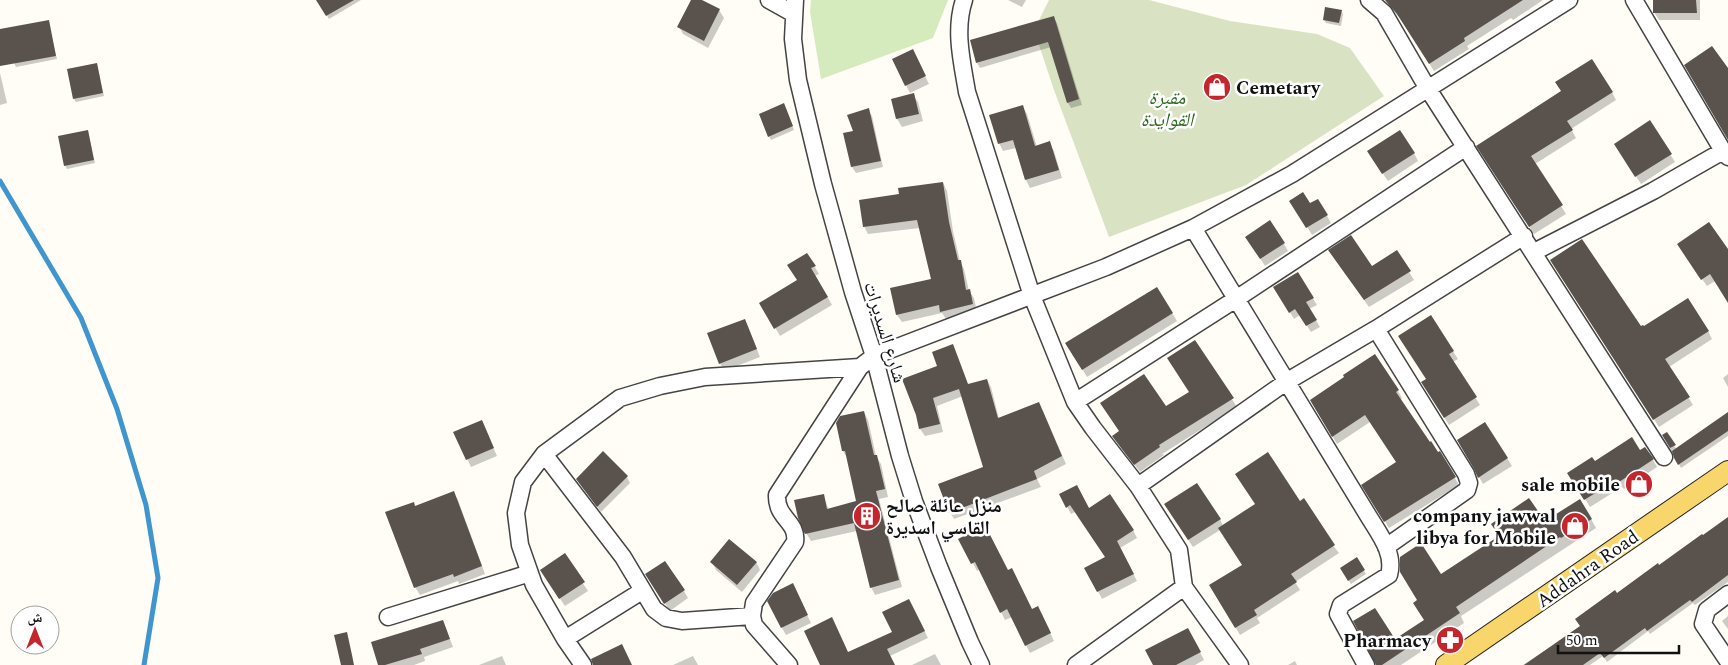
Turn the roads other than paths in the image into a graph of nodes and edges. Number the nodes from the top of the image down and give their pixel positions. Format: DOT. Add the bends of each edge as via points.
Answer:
graph roads {
  1 [pos="769,0"];
  2 [pos="964,0"];
  3 [pos="1369,0"];
  4 [pos="1569,0"];
  5 [pos="1634,0"];
  6 [pos="794,7"];
  7 [pos="1428,88"];
  8 [pos="1466,147"];
  9 [pos="1726,154"];
  10 [pos="1193,228"];
  11 [pos="1524,236"];
  12 [pos="1534,252"];
  13 [pos="1032,296"];
  14 [pos="1236,299"];
  15 [pos="1376,329"];
  16 [pos="874,356"];
  17 [pos="860,367"];
  18 [pos="1286,382"];
  19 [pos="1075,402"];
  20 [pos="544,454"];
  21 [pos="1664,456"];
  22 [pos="1728,471"];
  23 [pos="1138,486"];
  24 [pos="1386,547"];
  25 [pos="530,573"];
  26 [pos="1184,587"];
  27 [pos="642,590"];
  28 [pos="1728,594"];
  29 [pos="752,616"];
  30 [pos="388,617"];
  31 [pos="565,639"];
  32 [pos="1728,661"];
  33 [pos="583,665"];
  34 [pos="789,665"];
  35 [pos="981,665"];
  36 [pos="1076,665"];
  37 [pos="1240,665"];
  38 [pos="1366,665"];
  39 [pos="1446,665"];
  1 -- 6 [label="street"];
  2 -- 13 [label="street" via="959,32 967,92"];
  3 -- 7 [label="street" via="1384,13"];
  4 -- 7 [label="street"];
  5 -- 9 [label="street"];
  6 -- 16 [label="street, شارع السديرات" via="792,39 798,80 823,184"];
  7 -- 8 [label="street"];
  7 -- 10 [label="street" via="1292,174"];
  8 -- 11 [label="street"];
  8 -- 14 [label="street"];
  9 -- 12 [label="street"];
  10 -- 13 [label="street"];
  10 -- 14 [label="street"];
  11 -- 12 [label="street"];
  11 -- 15 [label="street"];
  12 -- 21 [label="street"];
  13 -- 16 [label="street"];
  13 -- 19 [label="street"];
  14 -- 18 [label="street"];
  14 -- 19 [label="street"];
  15 -- 18 [label="street"];
  15 -- 24 [label="street" via="1469,483 1467,490"];
  16 -- 17 [label="street"];
  16 -- 35 [label="street, شارع السديرات" via="914,500"];
  17 -- 20 [label="street" via="705,377 660,386 620,398"];
  17 -- 29 [label="street" via="777,496 780,513 796,535 795,542 754,603"];
  18 -- 23 [label="street"];
  18 -- 24 [label="street"];
  19 -- 23 [label="street"];
  20 -- 25 [label="street" via="523,482 516,513 520,545"];
  20 -- 27 [label="street" via="623,558"];
  22 -- 39 [label="main road, Addahra Road"];
  23 -- 26 [label="street" via="1179,550"];
  24 -- 38 [label="street" via="1391,567 1389,576 1341,605 1338,614"];
  25 -- 30 [label="street"];
  25 -- 31 [label="street"];
  26 -- 36 [label="street"];
  26 -- 37 [label="street"];
  27 -- 29 [label="street" via="654,609 666,618 682,621"];
  27 -- 31 [label="street"];
  28 -- 32 [label="street" via="1707,610 1704,624"];
  29 -- 34 [label="street" via="754,625"];
  31 -- 33 [label="street"];
}
